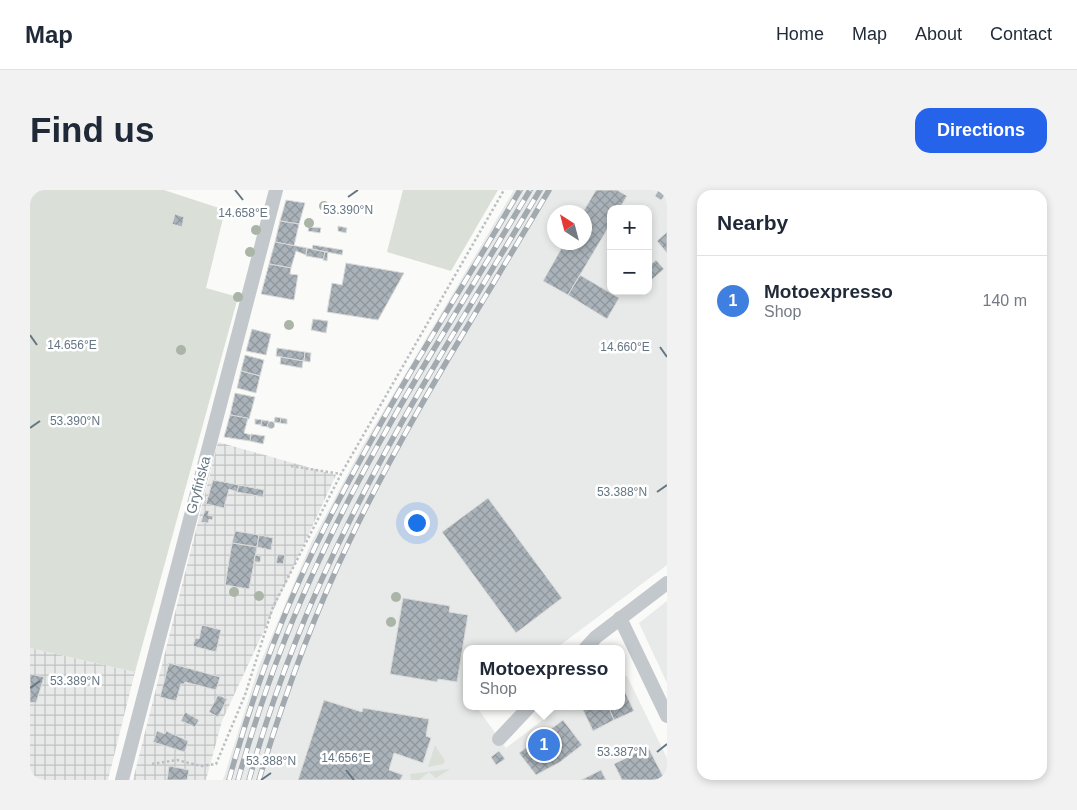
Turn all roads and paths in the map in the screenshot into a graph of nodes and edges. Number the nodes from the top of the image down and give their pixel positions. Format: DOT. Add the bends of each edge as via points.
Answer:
graph roads {
  1 [pos="276,190"];
  2 [pos="504,190"];
  3 [pos="291,466"];
  4 [pos="340,474"];
  5 [pos="667,583"];
  6 [pos="620,618"];
  7 [pos="590,645"];
  8 [pos="526,710"];
  9 [pos="667,716"];
  10 [pos="499,739"];
  11 [pos="152,764"];
  12 [pos="122,780"];
  1 -- 12 [label="street, Gryfińska"];
  2 -- 4 [label="path"];
  3 -- 4 [label="path"];
  4 -- 11 [label="path" via="273,607 245,695 216,764 201,766 177,760"];
  5 -- 6 [label="street"];
  6 -- 7 [label="street"];
  6 -- 9 [label="street"];
  8 -- 10 [label="street"];
}
